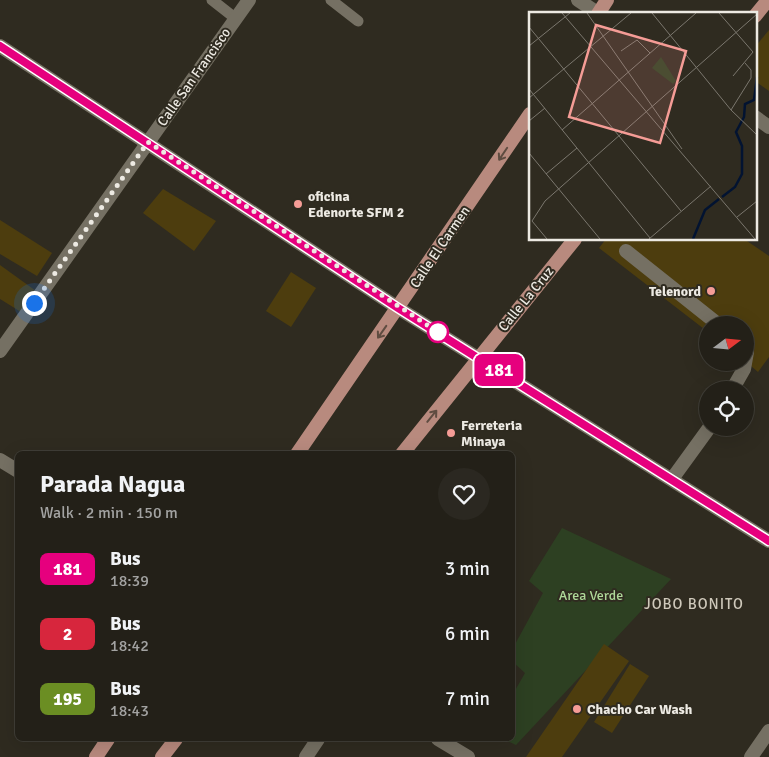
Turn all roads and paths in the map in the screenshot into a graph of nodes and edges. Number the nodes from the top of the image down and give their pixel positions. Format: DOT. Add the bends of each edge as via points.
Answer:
graph roads {
  1 [pos="212,0"];
  2 [pos="248,0"];
  3 [pos="331,0"];
  4 [pos="578,0"];
  5 [pos="607,0"];
  6 [pos="768,0"];
  7 [pos="596,12"];
  8 [pos="600,12"];
  9 [pos="756,15"];
  10 [pos="236,18"];
  11 [pos="358,21"];
  12 [pos="0,46"];
  13 [pos="529,115"];
  14 [pos="756,119"];
  15 [pos="769,127"];
  16 [pos="148,142"];
  17 [pos="574,240"];
  18 [pos="626,251"];
  19 [pos="398,308"];
  20 [pos="709,316"];
  21 [pos="0,351"];
  22 [pos="479,357"];
  23 [pos="703,436"];
  24 [pos="299,451"];
  25 [pos="404,451"];
  26 [pos="0,460"];
  27 [pos="15,469"];
  28 [pos="672,480"];
  29 [pos="769,541"];
  30 [pos="769,732"];
  31 [pos="107,741"];
  32 [pos="174,741"];
  33 [pos="317,741"];
  34 [pos="441,741"];
  35 [pos="96,757"];
  36 [pos="162,757"];
  37 [pos="306,757"];
  38 [pos="468,757"];
  39 [pos="751,757"];
  1 -- 10 [label="lane"];
  2 -- 10 [label="street, Calle San Francisco"];
  3 -- 11 [label="lane"];
  4 -- 7 [label="street"];
  5 -- 8 [label="main road"];
  6 -- 9 [label="main road"];
  10 -- 16 [label="street, Calle San Francisco"];
  12 -- 16 [label="street"];
  13 -- 19 [label="main road, Calle El Carmen, one-way"];
  14 -- 15 [label="street"];
  16 -- 19 [label="street"];
  16 -- 21 [label="street, Calle San Francisco"];
  17 -- 22 [label="main road, Calle La Cruz"];
  18 -- 20 [label="street"];
  19 -- 22 [label="street"];
  19 -- 24 [label="main road, Calle El Carmen, one-way"];
  25 -- 22 [label="main road, Calle La Cruz, one-way"];
  22 -- 28 [label="street"];
  23 -- 28 [label="street"];
  26 -- 27 [label="street"];
  28 -- 29 [label="street"];
  30 -- 39 [label="street"];
  31 -- 35 [label="main road"];
  32 -- 36 [label="main road"];
  33 -- 37 [label="street"];
  34 -- 38 [label="street"];
}
